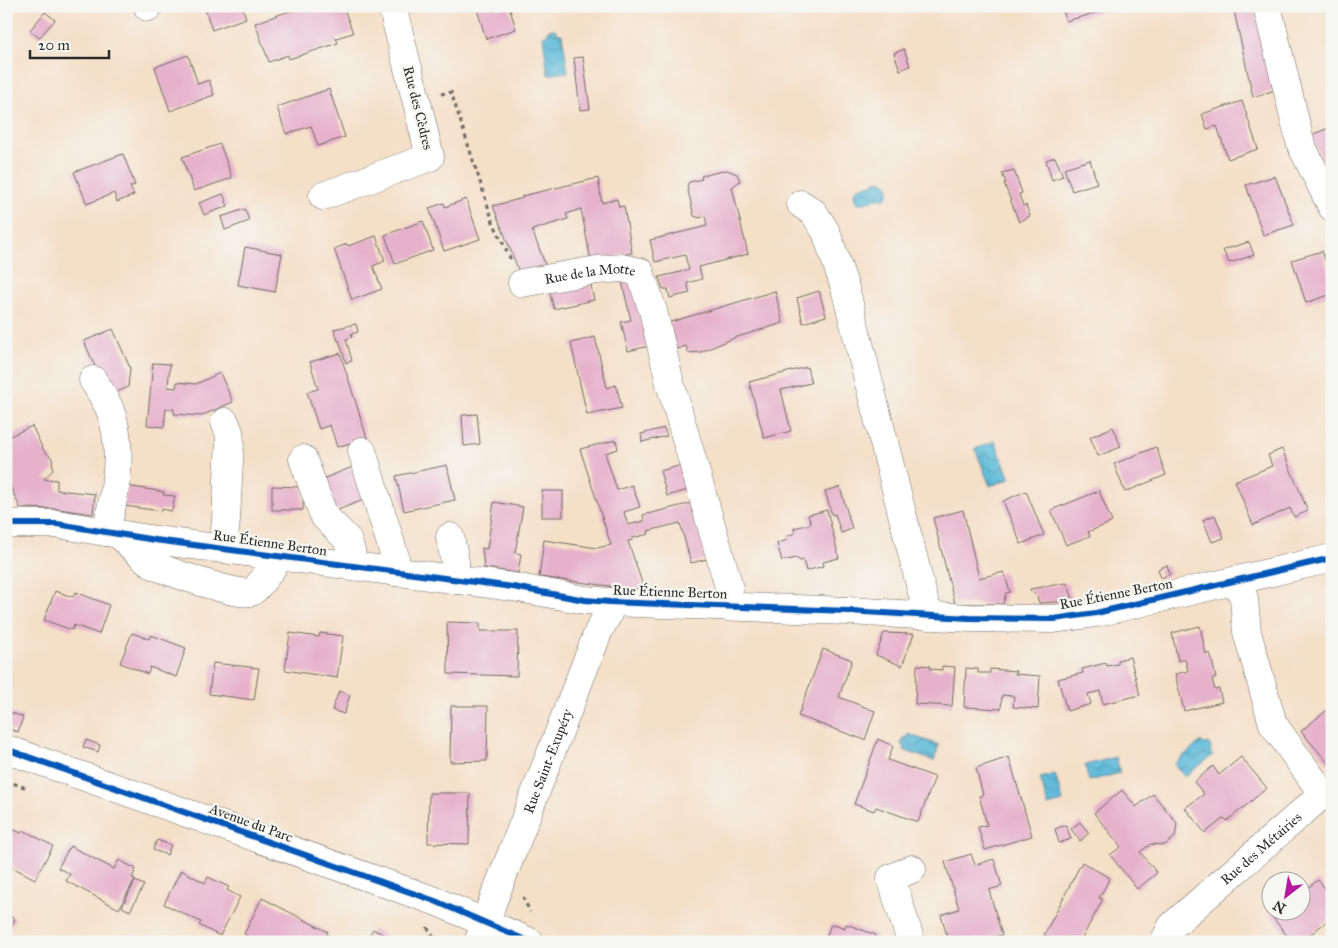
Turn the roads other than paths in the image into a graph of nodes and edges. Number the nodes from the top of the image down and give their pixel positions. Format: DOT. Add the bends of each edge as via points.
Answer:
graph roads {
  1 [pos="392,6"];
  2 [pos="1267,6"];
  3 [pos="323,196"];
  4 [pos="801,204"];
  5 [pos="1332,207"];
  6 [pos="522,283"];
  7 [pos="94,380"];
  8 [pos="225,422"];
  9 [pos="362,451"];
  10 [pos="303,459"];
  11 [pos="6,524"];
  12 [pos="113,533"];
  13 [pos="450,537"];
  14 [pos="223,549"];
  15 [pos="280,557"];
  16 [pos="1332,558"];
  17 [pos="352,567"];
  18 [pos="395,572"];
  19 [pos="456,580"];
  20 [pos="1238,580"];
  21 [pos="610,602"];
  22 [pos="728,607"];
  23 [pos="928,616"];
  24 [pos="6,749"];
  25 [pos="912,869"];
  26 [pos="482,932"];
  27 [pos="530,942"];
  28 [pos="911,942"];
  29 [pos="1164,942"];
  1 -- 3 [label="street, Rue des Cèdres" via="430,157"];
  2 -- 5 [label="street" via="1301,145"];
  4 -- 23 [label="street" via="814,213 826,232 845,288"];
  6 -- 22 [label="street, Rue de la Motte" via="597,270 621,268 640,272 729,587"];
  7 -- 12 [label="street" via="115,424 117,476"];
  8 -- 14 [label="street" via="230,441"];
  9 -- 18 [label="street" via="395,556"];
  10 -- 17 [label="street" via="324,516 347,539"];
  11 -- 12 [label="street, Rue Étienne Berton" via="56,524"];
  12 -- 14 [label="street, Rue Étienne Berton"];
  12 -- 15 [label="street" via="155,565 242,593 251,592"];
  13 -- 19 [label="street"];
  14 -- 15 [label="street, Rue Étienne Berton"];
  15 -- 17 [label="street, Rue Étienne Berton"];
  16 -- 20 [label="street, Rue Étienne Berton"];
  17 -- 18 [label="street, Rue Étienne Berton"];
  18 -- 19 [label="street, Rue Étienne Berton"];
  19 -- 21 [label="street, Rue Étienne Berton"];
  20 -- 23 [label="street, Rue Étienne Berton" via="1096,613 1054,619"];
  20 -- 29 [label="street, Rue des Métairies" via="1244,599 1247,632 1273,724 1323,794 1172,926"];
  21 -- 22 [label="street, Rue Étienne Berton"];
  21 -- 26 [label="street, Rue Saint-Exupéry"];
  22 -- 23 [label="street, Rue Étienne Berton"];
  24 -- 26 [label="street, Avenue du Parc" via="435,901"];
  25 -- 28 [label="street" via="891,878"];
  26 -- 27 [label="street, Avenue du Parc"];
}
